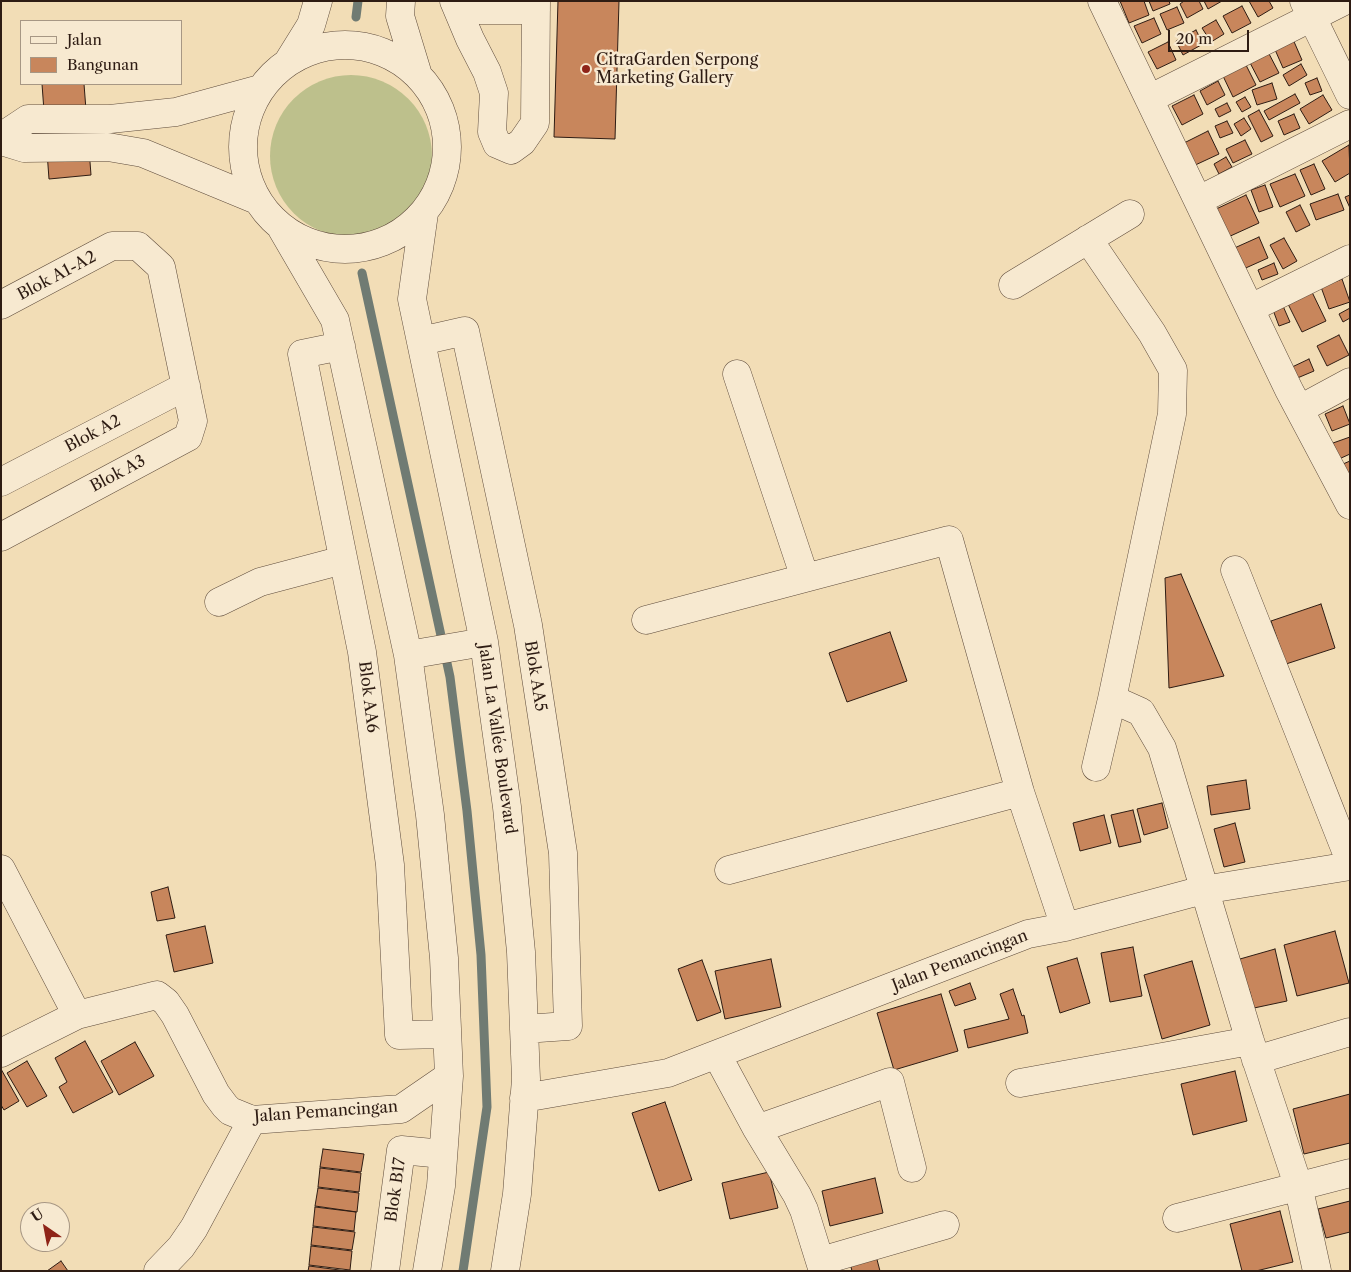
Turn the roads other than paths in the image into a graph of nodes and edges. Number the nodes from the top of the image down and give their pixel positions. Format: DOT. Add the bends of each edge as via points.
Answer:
graph roads {
  1 [pos="318,1"];
  2 [pos="454,1"];
  3 [pos="459,1"];
  4 [pos="1102,1"];
  5 [pos="1344,1"];
  6 [pos="405,2"];
  7 [pos="536,6"];
  8 [pos="1308,9"];
  9 [pos="288,62"];
  10 [pos="417,72"];
  11 [pos="260,89"];
  12 [pos="1350,95"];
  13 [pos="1149,99"];
  14 [pos="110,118"];
  15 [pos="1350,124"];
  16 [pos="1,137"];
  17 [pos="1,141"];
  18 [pos="108,147"];
  19 [pos="256,200"];
  20 [pos="1198,200"];
  21 [pos="424,214"];
  22 [pos="1130,214"];
  23 [pos="282,229"];
  24 [pos="1088,239"];
  25 [pos="112,246"];
  26 [pos="1350,258"];
  27 [pos="1013,285"];
  28 [pos="1,306"];
  29 [pos="1251,308"];
  30 [pos="421,341"];
  31 [pos="341,346"];
  32 [pos="738,374"];
  33 [pos="1350,382"];
  34 [pos="186,386"];
  35 [pos="1300,409"];
  36 [pos="1,482"];
  37 [pos="1350,505"];
  38 [pos="1,537"];
  39 [pos="343,560"];
  40 [pos="1235,570"];
  41 [pos="805,578"];
  42 [pos="219,602"];
  43 [pos="646,620"];
  44 [pos="484,642"];
  45 [pos="408,655"];
  46 [pos="1112,699"];
  47 [pos="1096,767"];
  48 [pos="1020,792"];
  49 [pos="1350,860"];
  50 [pos="1350,866"];
  51 [pos="1,869"];
  52 [pos="729,870"];
  53 [pos="1203,890"];
  54 [pos="1065,927"];
  55 [pos="78,1015"];
  56 [pos="524,1029"];
  57 [pos="1350,1032"];
  58 [pos="447,1034"];
  59 [pos="1253,1050"];
  60 [pos="1,1053"];
  61 [pos="717,1055"];
  62 [pos="449,1076"];
  63 [pos="1020,1083"];
  64 [pos="525,1088"];
  65 [pos="252,1120"];
  66 [pos="758,1129"];
  67 [pos="443,1154"];
  68 [pos="912,1168"];
  69 [pos="1350,1173"];
  70 [pos="1298,1185"];
  71 [pos="1176,1218"];
  72 [pos="945,1225"];
  73 [pos="822,1266"];
  74 [pos="158,1271"];
  75 [pos="385,1271"];
  76 [pos="427,1271"];
  77 [pos="505,1271"];
  78 [pos="1316,1271"];
  1 -- 9 [label="street" via="311,25"];
  2 -- 7 [label="street" via="494,93 492,132 497,144 511,150 522,142 535,123"];
  3 -- 7 [label="street" via="478,10"];
  4 -- 13 [label="street"];
  5 -- 8 [label="street"];
  6 -- 10 [label="street" via="400,16"];
  8 -- 12 [label="street"];
  8 -- 13 [label="street"];
  9 -- 10 [label="street" via="319,47 354,44 388,53"];
  9 -- 11 [label="street"];
  10 -- 21 [label="street" via="439,104 448,141 443,179"];
  11 -- 14 [label="street" via="176,112"];
  11 -- 19 [label="street" via="244,125 243,164"];
  13 -- 20 [label="street"];
  14 -- 16 [label="street" via="28,120"];
  14 -- 18 [label="street"];
  15 -- 20 [label="street"];
  17 -- 18 [label="street" via="24,148"];
  18 -- 19 [label="street" via="143,153"];
  19 -- 23 [label="street"];
  20 -- 29 [label="street"];
  21 -- 23 [label="street" via="393,238 356,249 317,246"];
  21 -- 30 [label="street, Jalan La Vallée Boulevard" via="412,299"];
  22 -- 24 [label="street"];
  23 -- 31 [label="street" via="335,320"];
  24 -- 27 [label="street"];
  24 -- 46 [label="street" via="1152,333 1173,370 1172,414"];
  25 -- 28 [label="street, Blok A1-A2"];
  25 -- 34 [label="street, Blok A3" via="138,246 161,267"];
  26 -- 29 [label="street"];
  29 -- 35 [label="street"];
  30 -- 44 [label="street, Jalan La Vallée Boulevard"];
  30 -- 56 [label="street, Blok AA5" via="465,331 528,625 563,854 568,1026"];
  31 -- 39 [label="street, Blok AA6" via="302,354"];
  31 -- 45 [label="street"];
  32 -- 41 [label="street"];
  33 -- 35 [label="street"];
  34 -- 36 [label="street, Blok A2"];
  34 -- 38 [label="street, Blok A3" via="193,421 188,437"];
  35 -- 37 [label="street"];
  39 -- 42 [label="street" via="260,582"];
  39 -- 58 [label="street, Blok AA6" via="362,652 390,865 399,1035"];
  40 -- 49 [label="street"];
  41 -- 43 [label="street"];
  41 -- 48 [label="street" via="949,540"];
  44 -- 45 [label="street"];
  44 -- 56 [label="street, Jalan La Vallée Boulevard" via="507,807 521,952"];
  45 -- 58 [label="street" via="430,816 444,958"];
  46 -- 47 [label="street"];
  46 -- 53 [label="street" via="1141,712 1162,748"];
  48 -- 52 [label="street"];
  48 -- 54 [label="street"];
  50 -- 53 [label="street, Jalan Pemancingan"];
  51 -- 55 [label="street"];
  53 -- 54 [label="street, Jalan Pemancingan"];
  53 -- 59 [label="street"];
  54 -- 61 [label="street, Jalan Pemancingan" via="1028,934"];
  55 -- 60 [label="street, Jalan Pemancingan"];
  55 -- 65 [label="street, Jalan Pemancingan" via="157,995 175,1015 224,1106"];
  56 -- 64 [label="street, Jalan La Vallée Boulevard"];
  57 -- 59 [label="street"];
  58 -- 62 [label="street"];
  59 -- 63 [label="street"];
  59 -- 70 [label="street"];
  61 -- 64 [label="street, Jalan Pemancingan" via="668,1073"];
  61 -- 66 [label="street"];
  62 -- 65 [label="street, Jalan Pemancingan" via="401,1109"];
  62 -- 67 [label="street"];
  64 -- 77 [label="street, Jalan La Vallée Boulevard" via="517,1194"];
  65 -- 74 [label="street" via="194,1228 182,1247"];
  66 -- 68 [label="street" via="890,1082"];
  66 -- 73 [label="street" via="798,1195"];
  67 -- 75 [label="street, Blok B17" via="401,1150"];
  67 -- 76 [label="street"];
  69 -- 70 [label="street"];
  70 -- 71 [label="street"];
  70 -- 78 [label="street"];
  72 -- 73 [label="street"];
}
